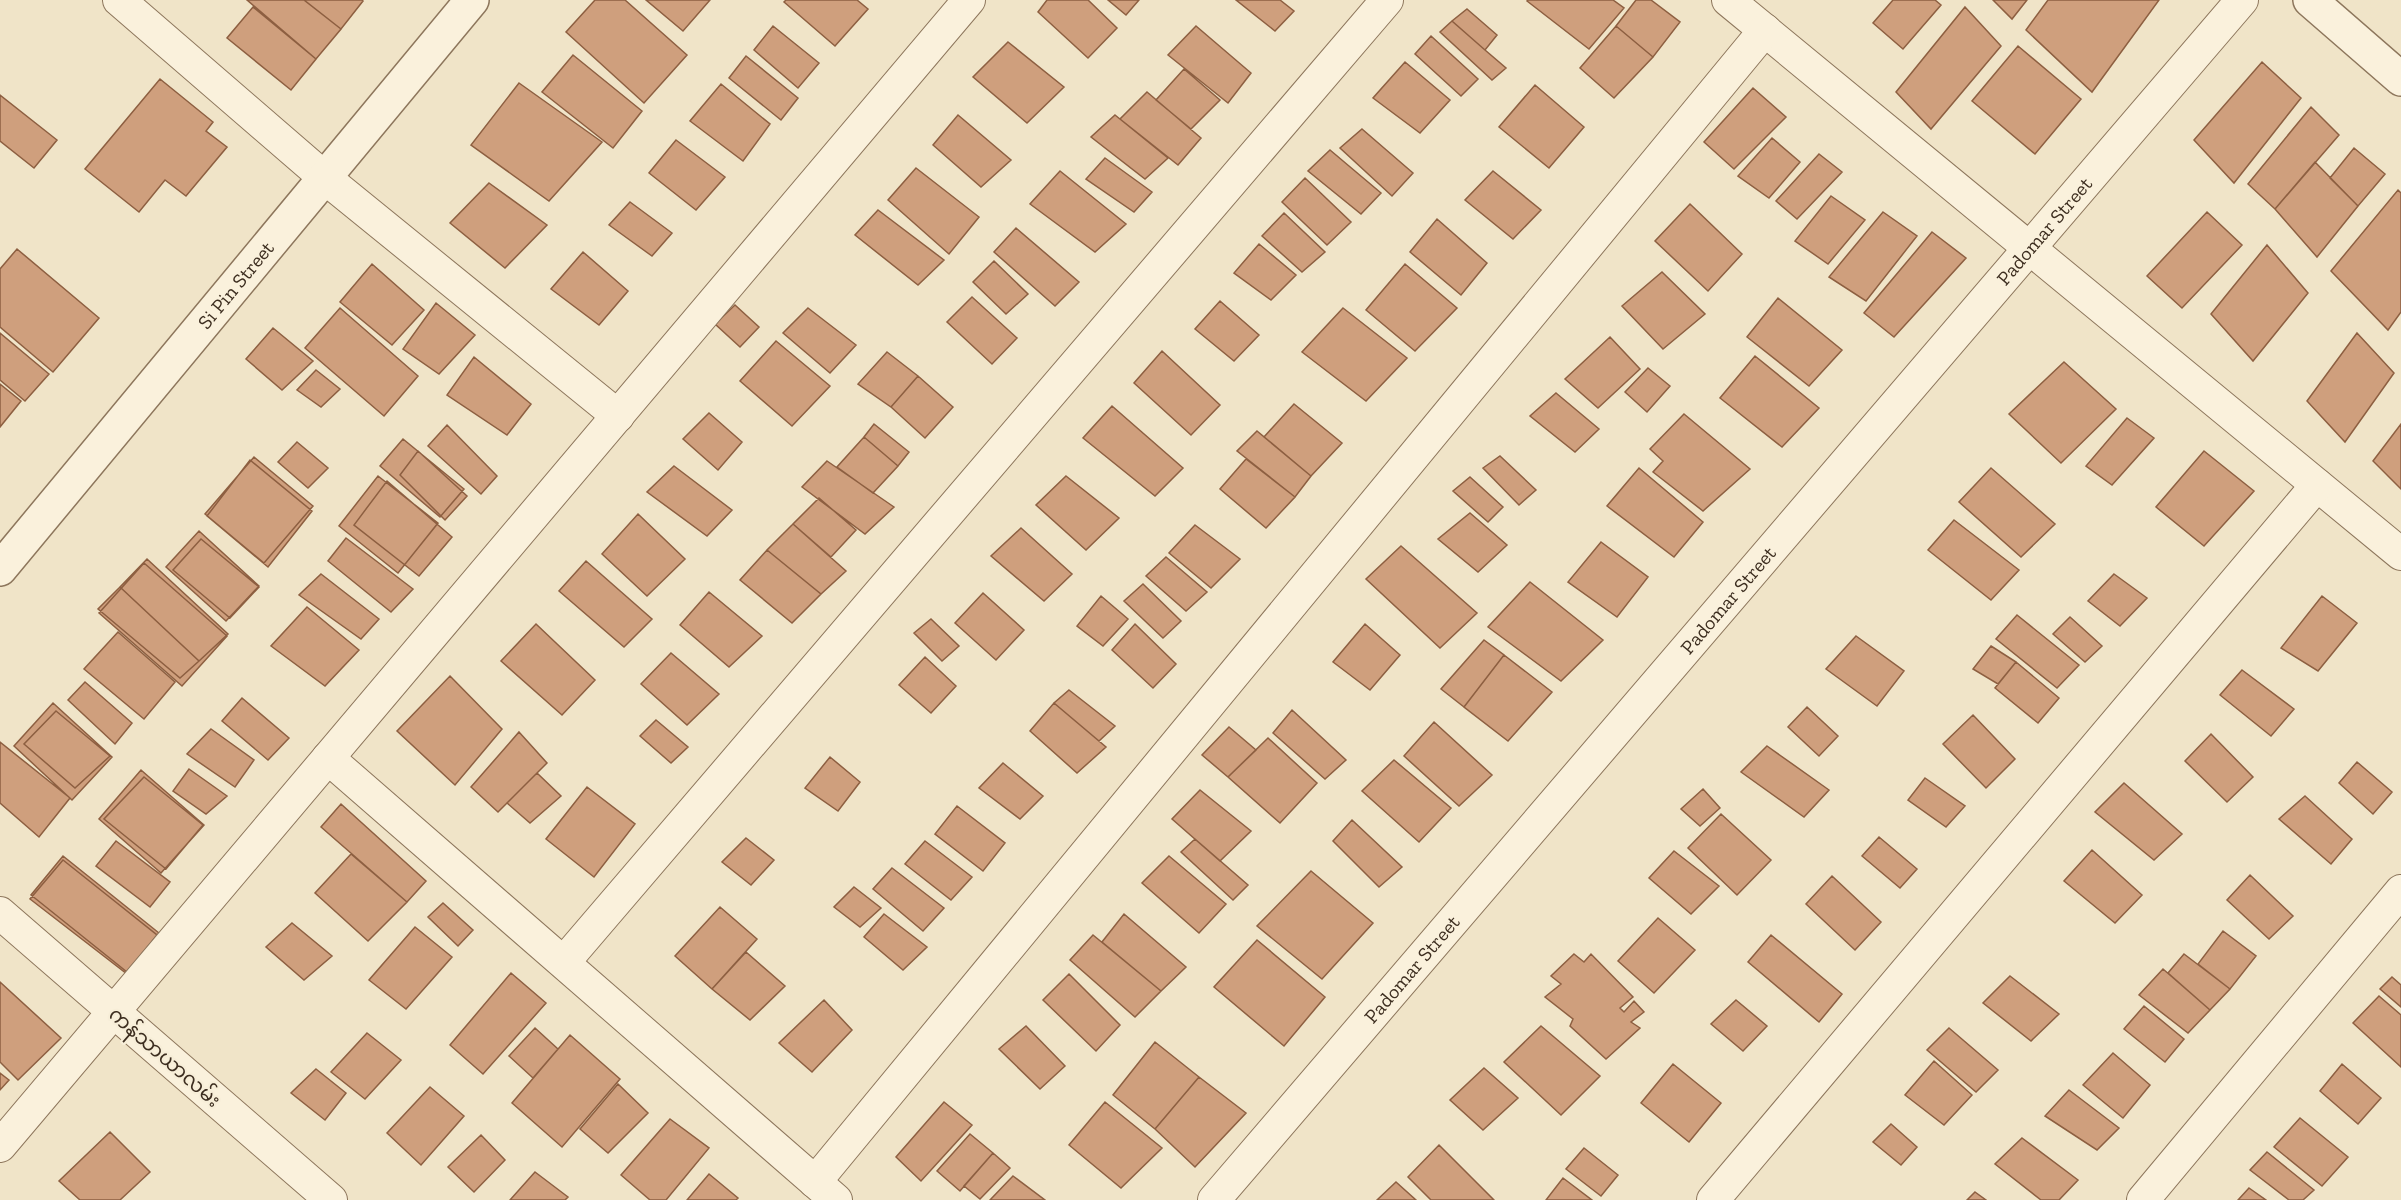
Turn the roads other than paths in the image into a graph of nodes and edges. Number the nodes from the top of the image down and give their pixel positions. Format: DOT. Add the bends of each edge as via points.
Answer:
graph roads {
  1 [pos="119,0"];
  2 [pos="472,0"];
  3 [pos="969,0"];
  4 [pos="1387,0"];
  5 [pos="1728,0"];
  6 [pos="2242,0"];
  7 [pos="2310,0"];
  8 [pos="1765,30"];
  9 [pos="2401,79"];
  10 [pos="325,178"];
  11 [pos="2028,249"];
  12 [pos="618,416"];
  13 [pos="2317,485"];
  14 [pos="2401,554"];
  15 [pos="0,569"];
  16 [pos="328,758"];
  17 [pos="2401,891"];
  18 [pos="0,913"];
  19 [pos="564,962"];
  20 [pos="113,1012"];
  21 [pos="0,1146"];
  22 [pos="825,1191"];
  23 [pos="331,1200"];
  24 [pos="1214,1200"];
  25 [pos="1713,1200"];
  26 [pos="2143,1200"];
  1 -- 10 [label="street"];
  2 -- 10 [label="street, Si Pin Street"];
  3 -- 12 [label="street"];
  4 -- 19 [label="street"];
  5 -- 8 [label="street"];
  6 -- 11 [label="street, Padomar Street"];
  7 -- 9 [label="street"];
  8 -- 11 [label="street"];
  8 -- 22 [label="street"];
  10 -- 12 [label="street"];
  10 -- 15 [label="street, Si Pin Street"];
  11 -- 13 [label="street"];
  11 -- 24 [label="street, Padomar Street"];
  12 -- 16 [label="street"];
  13 -- 14 [label="street"];
  13 -- 25 [label="street"];
  16 -- 19 [label="street"];
  16 -- 20 [label="street"];
  17 -- 26 [label="street"];
  18 -- 20 [label="street, ကန်သာယာလမ်း"];
  19 -- 22 [label="street"];
  20 -- 21 [label="street"];
  20 -- 23 [label="street, ကန်သာယာလမ်း"];
}
